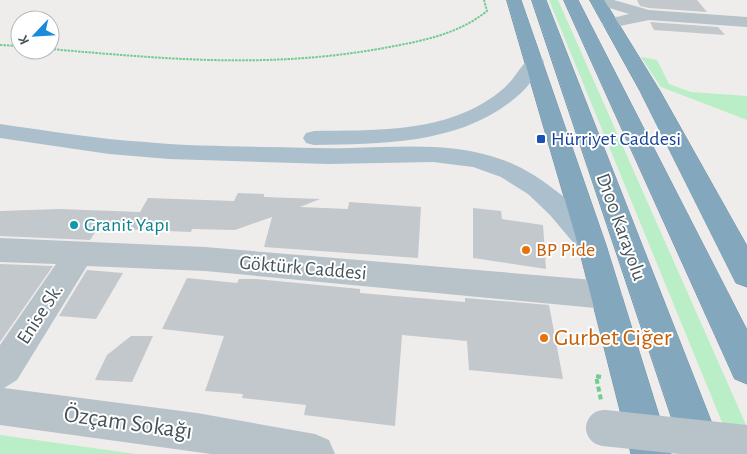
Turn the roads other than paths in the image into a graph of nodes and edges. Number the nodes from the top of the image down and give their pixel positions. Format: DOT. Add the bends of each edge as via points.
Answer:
graph roads {
  1 [pos="514,0"];
  2 [pos="539,0"];
  3 [pos="571,0"];
  4 [pos="598,0"];
  5 [pos="649,15"];
  6 [pos="747,22"];
  7 [pos="610,23"];
  8 [pos="535,62"];
  9 [pos="0,116"];
  10 [pos="0,131"];
  11 [pos="592,245"];
  12 [pos="0,250"];
  13 [pos="79,254"];
  14 [pos="747,274"];
  15 [pos="606,295"];
  16 [pos="747,367"];
  17 [pos="0,372"];
  18 [pos="0,406"];
  19 [pos="604,428"];
  20 [pos="747,443"];
  21 [pos="315,454"];
  22 [pos="651,454"];
  23 [pos="704,454"];
  1 -- 8 [label="highway"];
  2 -- 23 [label="highway, D100 Karayolu"];
  3 -- 16 [label="highway"];
  4 -- 5 [label="street"];
  4 -- 7 [label="highway"];
  5 -- 6 [label="street"];
  5 -- 7 [label="street"];
  7 -- 14 [label="highway" via="650,91"];
  8 -- 9 [label="main road" via="515,90 496,104 467,120 412,134 339,138 158,136"];
  8 -- 11 [label="highway"];
  10 -- 11 [label="main road" via="148,150 436,155 473,159 510,171 543,191"];
  11 -- 15 [label="highway"];
  12 -- 13 [label="street, Göktürk Caddesi"];
  13 -- 15 [label="street, Göktürk Caddesi" via="205,259"];
  13 -- 17 [label="street, Enise Sk."];
  15 -- 22 [label="highway"];
  18 -- 21 [label="street, Özçam Sokağı" via="197,432"];
  19 -- 20 [label="street, bridge"];
}
